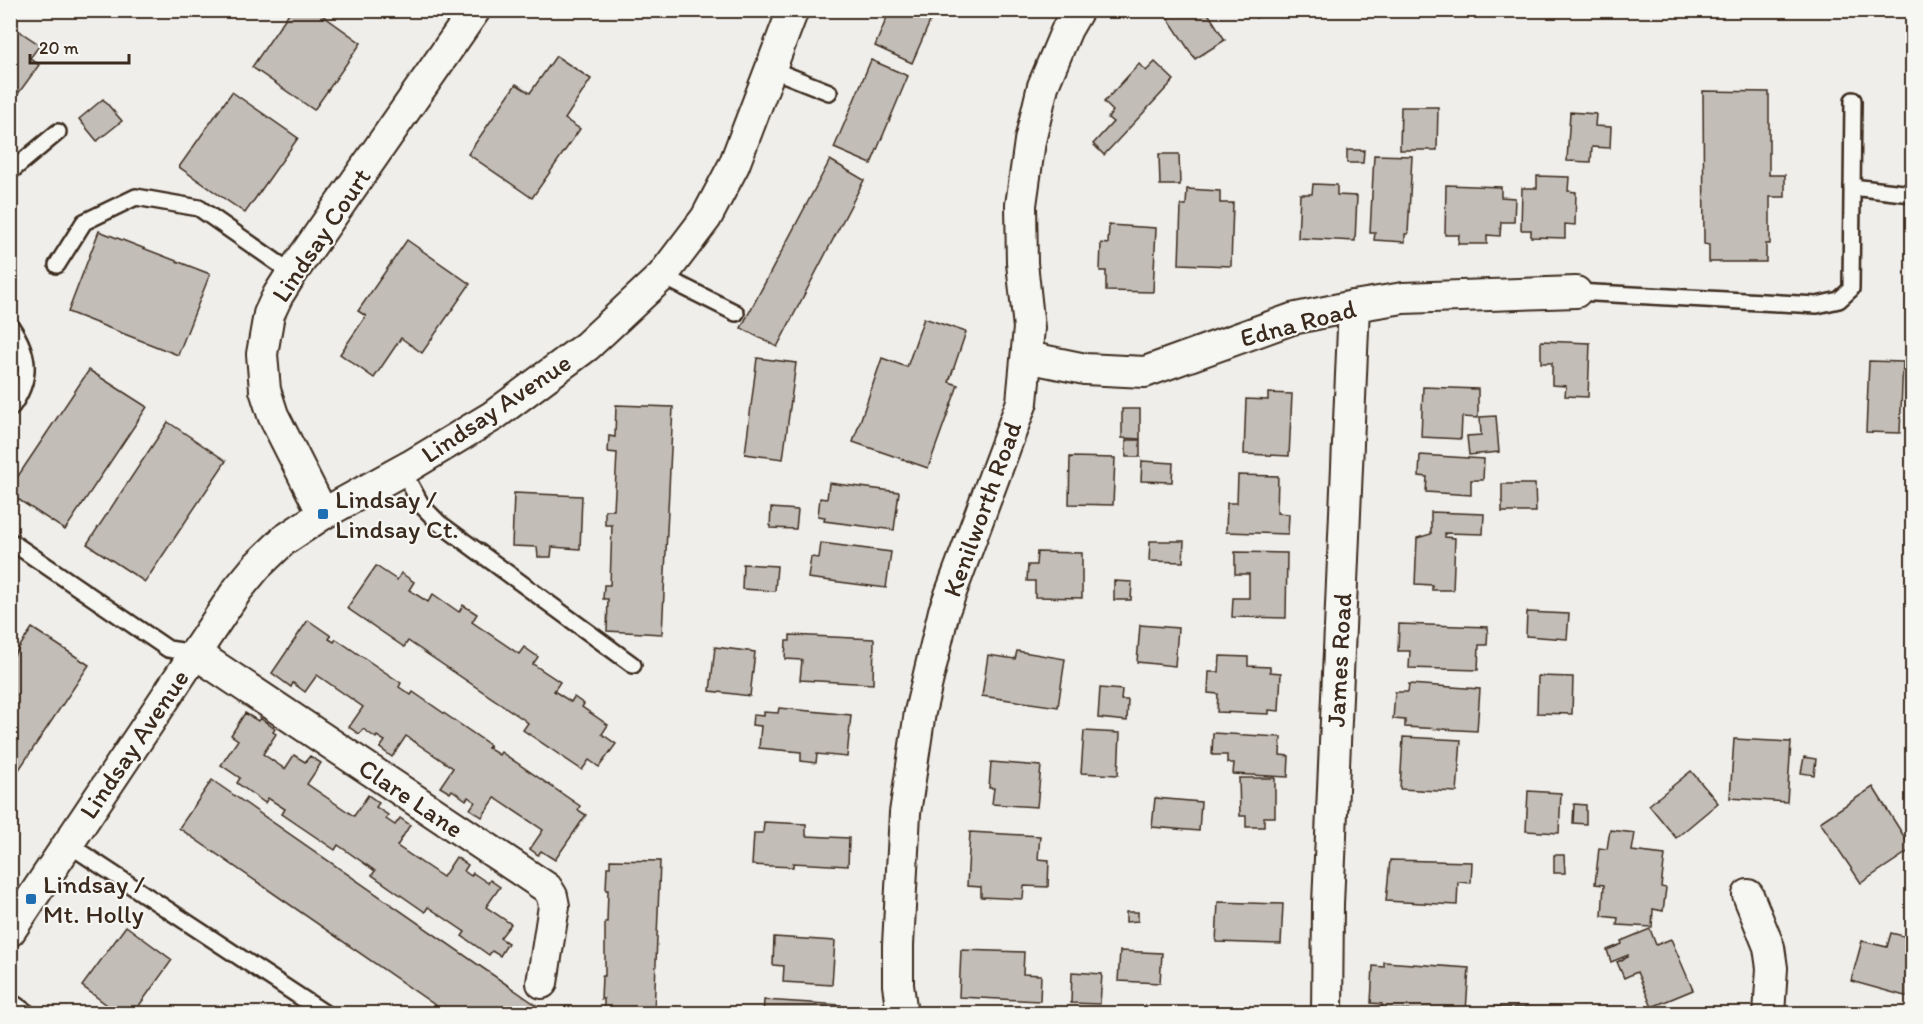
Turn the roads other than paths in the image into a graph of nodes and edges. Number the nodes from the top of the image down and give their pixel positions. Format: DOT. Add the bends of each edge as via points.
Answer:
graph roads {
  1 [pos="475,10"];
  2 [pos="793,10"];
  3 [pos="1078,10"];
  4 [pos="771,69"];
  5 [pos="829,92"];
  6 [pos="1853,100"];
  7 [pos="58,132"];
  8 [pos="10,172"];
  9 [pos="1852,187"];
  10 [pos="1912,194"];
  11 [pos="57,265"];
  12 [pos="292,273"];
  13 [pos="662,276"];
  14 [pos="1576,292"];
  15 [pos="1354,306"];
  16 [pos="736,313"];
  17 [pos="10,325"];
  18 [pos="1027,357"];
  19 [pos="10,410"];
  20 [pos="402,470"];
  21 [pos="324,514"];
  22 [pos="10,541"];
  23 [pos="195,653"];
  24 [pos="633,665"];
  25 [pos="68,844"];
  26 [pos="21,893"];
  27 [pos="1748,895"];
  28 [pos="10,931"];
  29 [pos="542,983"];
  30 [pos="10,1001"];
  31 [pos="29,1014"];
  32 [pos="326,1014"];
  33 [pos="902,1014"];
  34 [pos="1327,1014"];
  35 [pos="1769,1014"];
  1 -- 12 [label="street, Lindsay Court"];
  2 -- 4 [label="street, Lindsay Avenue"];
  3 -- 18 [label="street, Kenilworth Road" via="1043,86 1030,141 1021,205 1029,328"];
  4 -- 5 [label="lane"];
  4 -- 13 [label="street, Lindsay Avenue" via="734,165 706,218"];
  6 -- 9 [label="lane"];
  7 -- 8 [label="lane"];
  9 -- 10 [label="lane"];
  9 -- 14 [label="lane" via="1851,289 1839,300 1817,305"];
  11 -- 12 [label="lane" via="84,222 136,197 199,208"];
  12 -- 21 [label="street, Lindsay Court" via="269,314 262,354 265,390 273,415"];
  13 -- 16 [label="lane"];
  13 -- 20 [label="street, Lindsay Avenue" via="587,346 493,416"];
  14 -- 15 [label="street, Edna Road" via="1403,298"];
  15 -- 18 [label="street, Edna Road" via="1292,319 1145,372 1085,369"];
  15 -- 34 [label="street, James Road" via="1328,904"];
  17 -- 19 [label="lane" via="19,337 27,378"];
  18 -- 33 [label="street, Kenilworth Road" via="1022,402 944,611 920,712 905,813 898,945"];
  20 -- 21 [label="street, Lindsay Avenue"];
  20 -- 24 [label="lane" via="422,506 439,523"];
  21 -- 23 [label="street, Lindsay Avenue" via="284,540 257,566"];
  22 -- 23 [label="lane" via="168,649"];
  23 -- 25 [label="street, Lindsay Avenue"];
  23 -- 29 [label="street, Clare Lane" via="547,888 554,906"];
  25 -- 26 [label="street, Lindsay Avenue"];
  25 -- 32 [label="lane"];
  26 -- 28 [label="street, Lindsay Avenue"];
  27 -- 35 [label="street" via="1770,947"];
  30 -- 31 [label="lane"];
}
